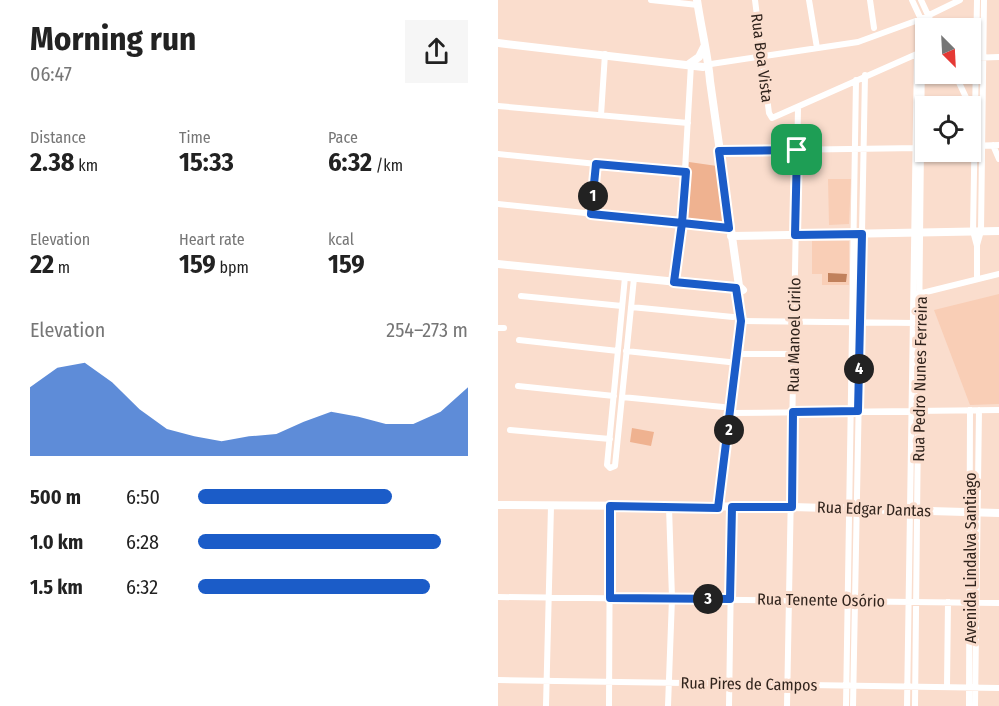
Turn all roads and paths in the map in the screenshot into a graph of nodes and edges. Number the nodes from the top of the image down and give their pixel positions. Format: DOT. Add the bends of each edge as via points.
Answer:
graph roads {
  1 [pos="651,0"];
  2 [pos="754,0"];
  3 [pos="809,0"];
  4 [pos="870,0"];
  5 [pos="912,0"];
  6 [pos="921,0"];
  7 [pos="960,0"];
  8 [pos="977,0"];
  9 [pos="984,0"];
  10 [pos="698,3"];
  11 [pos="928,16"];
  12 [pos="921,18"];
  13 [pos="923,18"];
  14 [pos="977,18"];
  15 [pos="915,21"];
  16 [pos="981,25"];
  17 [pos="874,28"];
  18 [pos="498,43"];
  19 [pos="704,45"];
  20 [pos="817,48"];
  21 [pos="605,54"];
  22 [pos="915,54"];
  23 [pos="762,57"];
  24 [pos="999,57"];
  25 [pos="981,58"];
  26 [pos="690,64"];
  27 [pos="706,65"];
  28 [pos="865,75"];
  29 [pos="856,80"];
  30 [pos="919,84"];
  31 [pos="919,94"];
  32 [pos="498,106"];
  33 [pos="798,108"];
  34 [pos="601,115"];
  35 [pos="688,123"];
  36 [pos="996,145"];
  37 [pos="981,146"];
  38 [pos="915,148"];
  39 [pos="856,149"];
  40 [pos="864,149"];
  41 [pos="797,150"];
  42 [pos="719,151"];
  43 [pos="498,154"];
  44 [pos="999,159"];
  45 [pos="923,162"];
  46 [pos="976,162"];
  47 [pos="596,164"];
  48 [pos="686,172"];
  49 [pos="914,201"];
  50 [pos="922,201"];
  51 [pos="498,204"];
  52 [pos="591,214"];
  53 [pos="682,223"];
  54 [pos="977,231"];
  55 [pos="999,231"];
  56 [pos="730,232"];
  57 [pos="918,232"];
  58 [pos="858,234"];
  59 [pos="795,235"];
  60 [pos="498,264"];
  61 [pos="999,274"];
  62 [pos="629,278"];
  63 [pos="977,279"];
  64 [pos="674,282"];
  65 [pos="738,289"];
  66 [pos="917,294"];
  67 [pos="521,296"];
  68 [pos="622,306"];
  69 [pos="631,307"];
  70 [pos="737,319"];
  71 [pos="795,321"];
  72 [pos="852,321"];
  73 [pos="860,321"];
  74 [pos="917,323"];
  75 [pos="621,324"];
  76 [pos="629,325"];
  77 [pos="519,340"];
  78 [pos="618,351"];
  79 [pos="626,351"];
  80 [pos="737,354"];
  81 [pos="794,354"];
  82 [pos="729,362"];
  83 [pos="616,369"];
  84 [pos="624,370"];
  85 [pos="518,386"];
  86 [pos="614,396"];
  87 [pos="622,397"];
  88 [pos="723,407"];
  89 [pos="970,410"];
  90 [pos="979,410"];
  91 [pos="999,410"];
  92 [pos="855,411"];
  93 [pos="911,411"];
  94 [pos="920,411"];
  95 [pos="793,412"];
  96 [pos="731,413"];
  97 [pos="612,414"];
  98 [pos="620,415"];
  99 [pos="510,430"];
  100 [pos="610,439"];
  101 [pos="608,457"];
  102 [pos="616,458"];
  103 [pos="498,505"];
  104 [pos="551,506"];
  105 [pos="610,506"];
  106 [pos="669,507"];
  107 [pos="732,507"];
  108 [pos="792,507"];
  109 [pos="718,508"];
  110 [pos="853,509"];
  111 [pos="914,511"];
  112 [pos="974,512"];
  113 [pos="999,513"];
  114 [pos="498,597"];
  115 [pos="549,597"];
  116 [pos="610,598"];
  117 [pos="672,598"];
  118 [pos="730,599"];
  119 [pos="791,600"];
  120 [pos="852,600"];
  121 [pos="912,601"];
  122 [pos="948,602"];
  123 [pos="972,602"];
  124 [pos="999,603"];
  125 [pos="498,680"];
  126 [pos="547,681"];
  127 [pos="609,682"];
  128 [pos="668,683"];
  129 [pos="729,683"];
  130 [pos="788,685"];
  131 [pos="850,686"];
  132 [pos="907,687"];
  133 [pos="916,687"];
  134 [pos="947,687"];
  135 [pos="973,687"];
  136 [pos="999,688"];
  137 [pos="546,706"];
  138 [pos="609,706"];
  139 [pos="668,706"];
  140 [pos="729,706"];
  141 [pos="788,706"];
  142 [pos="846,706"];
  143 [pos="853,706"];
  144 [pos="907,706"];
  145 [pos="915,706"];
  146 [pos="969,706"];
  147 [pos="975,706"];
  1 -- 10 [label="street"];
  2 -- 23 [label="street, Rua Boa Vista"];
  3 -- 20 [label="street"];
  4 -- 17 [label="street"];
  5 -- 12 [label="street"];
  6 -- 11 [label="street"];
  7 -- 11 [label="street"];
  8 -- 14 [label="street"];
  9 -- 16 [label="street"];
  10 -- 19 [label="main road"];
  11 -- 13 [label="street"];
  15 -- 20 [label="street" via="858,42"];
  18 -- 21 [label="street"];
  19 -- 26 [label="main road" via="699,57"];
  19 -- 27 [label="main road"];
  20 -- 23 [label="street"];
  21 -- 26 [label="street"];
  21 -- 34 [label="street"];
  22 -- 28 [label="street"];
  23 -- 27 [label="street"];
  23 -- 33 [label="street, Rua Boa Vista" via="770,116 776,118"];
  24 -- 25 [label="street"];
  26 -- 27 [label="street"];
  26 -- 35 [label="street"];
  27 -- 42 [label="main road"];
  28 -- 29 [label="street"];
  28 -- 40 [label="street"];
  29 -- 33 [label="street"];
  29 -- 39 [label="street"];
  30 -- 31 [label="street, Rua Pedro Nunes Ferreira"];
  32 -- 34 [label="street"];
  33 -- 41 [label="street, Rua Manoel Cirilo"];
  34 -- 35 [label="street"];
  35 -- 48 [label="street"];
  36 -- 37 [label="street"];
  36 -- 44 [label="street"];
  38 -- 40 [label="street"];
  38 -- 49 [label="street, Rua Pedro Nunes Ferreira"];
  39 -- 40 [label="street"];
  39 -- 41 [label="street"];
  39 -- 58 [label="street"];
  40 -- 58 [label="street"];
  41 -- 42 [label="street"];
  41 -- 59 [label="street, Rua Manoel Cirilo"];
  42 -- 56 [label="main road"];
  43 -- 47 [label="street"];
  45 -- 50 [label="street, Rua Pedro Nunes Ferreira"];
  46 -- 54 [label="street"];
  47 -- 48 [label="street"];
  47 -- 52 [label="street"];
  48 -- 53 [label="street"];
  49 -- 50 [label="street"];
  49 -- 57 [label="street, Rua Pedro Nunes Ferreira"];
  50 -- 57 [label="street, Rua Pedro Nunes Ferreira"];
  51 -- 52 [label="street"];
  52 -- 53 [label="street"];
  53 -- 56 [label="street"];
  53 -- 64 [label="street"];
  54 -- 55 [label="main road"];
  54 -- 57 [label="main road"];
  54 -- 63 [label="street"];
  56 -- 59 [label="main road"];
  56 -- 65 [label="main road"];
  57 -- 58 [label="main road"];
  57 -- 66 [label="street, Rua Pedro Nunes Ferreira"];
  58 -- 59 [label="main road"];
  58 -- 72 [label="street"];
  58 -- 73 [label="street"];
  59 -- 71 [label="street, Rua Manoel Cirilo"];
  60 -- 62 [label="main road"];
  61 -- 63 [label="street"];
  62 -- 64 [label="main road"];
  62 -- 68 [label="street"];
  62 -- 69 [label="street"];
  63 -- 66 [label="street"];
  64 -- 65 [label="main road"];
  65 -- 70 [label="main road"];
  66 -- 74 [label="street, Rua Pedro Nunes Ferreira"];
  67 -- 68 [label="street"];
  68 -- 75 [label="street"];
  69 -- 70 [label="street"];
  69 -- 76 [label="street"];
  70 -- 71 [label="street"];
  70 -- 80 [label="main road"];
  71 -- 72 [label="street"];
  71 -- 81 [label="street, Rua Manoel Cirilo"];
  72 -- 73 [label="street"];
  72 -- 92 [label="street"];
  73 -- 74 [label="street"];
  73 -- 92 [label="street"];
  74 -- 93 [label="street, Rua Pedro Nunes Ferreira"];
  74 -- 94 [label="street, Rua Pedro Nunes Ferreira"];
  75 -- 76 [label="street"];
  75 -- 78 [label="street"];
  76 -- 79 [label="street"];
  77 -- 78 [label="street"];
  78 -- 83 [label="street"];
  79 -- 82 [label="street"];
  79 -- 84 [label="street"];
  80 -- 81 [label="street"];
  80 -- 96 [label="main road"];
  81 -- 95 [label="street, Rua Manoel Cirilo"];
  83 -- 84 [label="street"];
  83 -- 86 [label="street"];
  84 -- 87 [label="street"];
  85 -- 86 [label="street"];
  86 -- 97 [label="street"];
  87 -- 88 [label="street"];
  87 -- 98 [label="street"];
  89 -- 90 [label="street"];
  89 -- 94 [label="street"];
  89 -- 112 [label="street, Avenida Lindalva Santiago"];
  90 -- 91 [label="street"];
  90 -- 112 [label="street, Avenida Lindalva Santiago"];
  92 -- 93 [label="street"];
  92 -- 95 [label="street"];
  92 -- 110 [label="street"];
  93 -- 94 [label="street"];
  93 -- 111 [label="street, Rua Pedro Nunes Ferreira"];
  94 -- 111 [label="street, Rua Pedro Nunes Ferreira"];
  95 -- 96 [label="street"];
  95 -- 108 [label="street, Rua Manoel Cirilo"];
  96 -- 109 [label="main road"];
  97 -- 98 [label="street"];
  97 -- 100 [label="street"];
  98 -- 102 [label="street"];
  99 -- 100 [label="street"];
  100 -- 101 [label="street"];
  101 -- 102 [label="street"];
  101 -- 102 [label="street" via="610,468 615,466"];
  103 -- 104 [label="main road, Rua Edgar Dantas"];
  104 -- 105 [label="main road, Rua Edgar Dantas"];
  104 -- 115 [label="street"];
  105 -- 106 [label="main road, Rua Edgar Dantas"];
  105 -- 116 [label="street"];
  106 -- 109 [label="main road, Rua Edgar Dantas"];
  106 -- 117 [label="street"];
  107 -- 108 [label="main road, Rua Edgar Dantas"];
  107 -- 109 [label="main road, Rua Edgar Dantas"];
  107 -- 118 [label="street"];
  108 -- 110 [label="main road, Rua Edgar Dantas"];
  108 -- 119 [label="street, Rua Manoel Cirilo"];
  110 -- 111 [label="main road, Rua Edgar Dantas"];
  110 -- 120 [label="street"];
  111 -- 112 [label="main road, Rua Edgar Dantas"];
  111 -- 121 [label="street, Rua Pedro Nunes Ferreira"];
  112 -- 113 [label="main road, Rua Edgar Dantas"];
  112 -- 123 [label="street, Avenida Lindalva Santiago"];
  114 -- 115 [label="street, Rua Tenente Osório"];
  115 -- 116 [label="street, Rua Tenente Osório"];
  115 -- 126 [label="street"];
  116 -- 117 [label="street, Rua Tenente Osório"];
  116 -- 127 [label="street"];
  117 -- 118 [label="street, Rua Tenente Osório"];
  117 -- 128 [label="street"];
  118 -- 119 [label="street, Rua Tenente Osório"];
  118 -- 129 [label="street"];
  119 -- 120 [label="street, Rua Tenente Osório"];
  119 -- 130 [label="street, Rua Manoel Cirilo"];
  120 -- 121 [label="street, Rua Tenente Osório"];
  120 -- 131 [label="street"];
  121 -- 122 [label="street, Rua Tenente Osório"];
  121 -- 132 [label="street, Rua Pedro Nunes Ferreira"];
  121 -- 133 [label="street, Rua Pedro Nunes Ferreira"];
  122 -- 123 [label="street, Rua Tenente Osório"];
  122 -- 134 [label="street"];
  123 -- 124 [label="street, Rua Tenente Osório"];
  123 -- 135 [label="street, Avenida Lindalva Santiago"];
  125 -- 126 [label="street, Rua Pires de Campos"];
  126 -- 127 [label="street, Rua Pires de Campos"];
  126 -- 137 [label="street"];
  127 -- 128 [label="street, Rua Pires de Campos"];
  127 -- 138 [label="street"];
  128 -- 129 [label="street, Rua Pires de Campos"];
  128 -- 139 [label="street"];
  129 -- 130 [label="street, Rua Pires de Campos"];
  129 -- 140 [label="street"];
  130 -- 131 [label="street, Rua Pires de Campos"];
  130 -- 141 [label="street, Rua Manoel Cirilo"];
  131 -- 132 [label="street, Rua Pires de Campos"];
  131 -- 142 [label="street"];
  131 -- 143 [label="street"];
  132 -- 133 [label="street, Rua Pires de Campos"];
  132 -- 144 [label="street, Rua Pedro Nunes Ferreira"];
  133 -- 134 [label="street, Rua Pires de Campos"];
  133 -- 145 [label="street, Rua Pedro Nunes Ferreira"];
  134 -- 135 [label="street, Rua Pires de Campos"];
  135 -- 136 [label="street, Rua Pires de Campos"];
  135 -- 146 [label="street, Avenida Lindalva Santiago"];
  135 -- 147 [label="street, Avenida Lindalva Santiago"];
}
